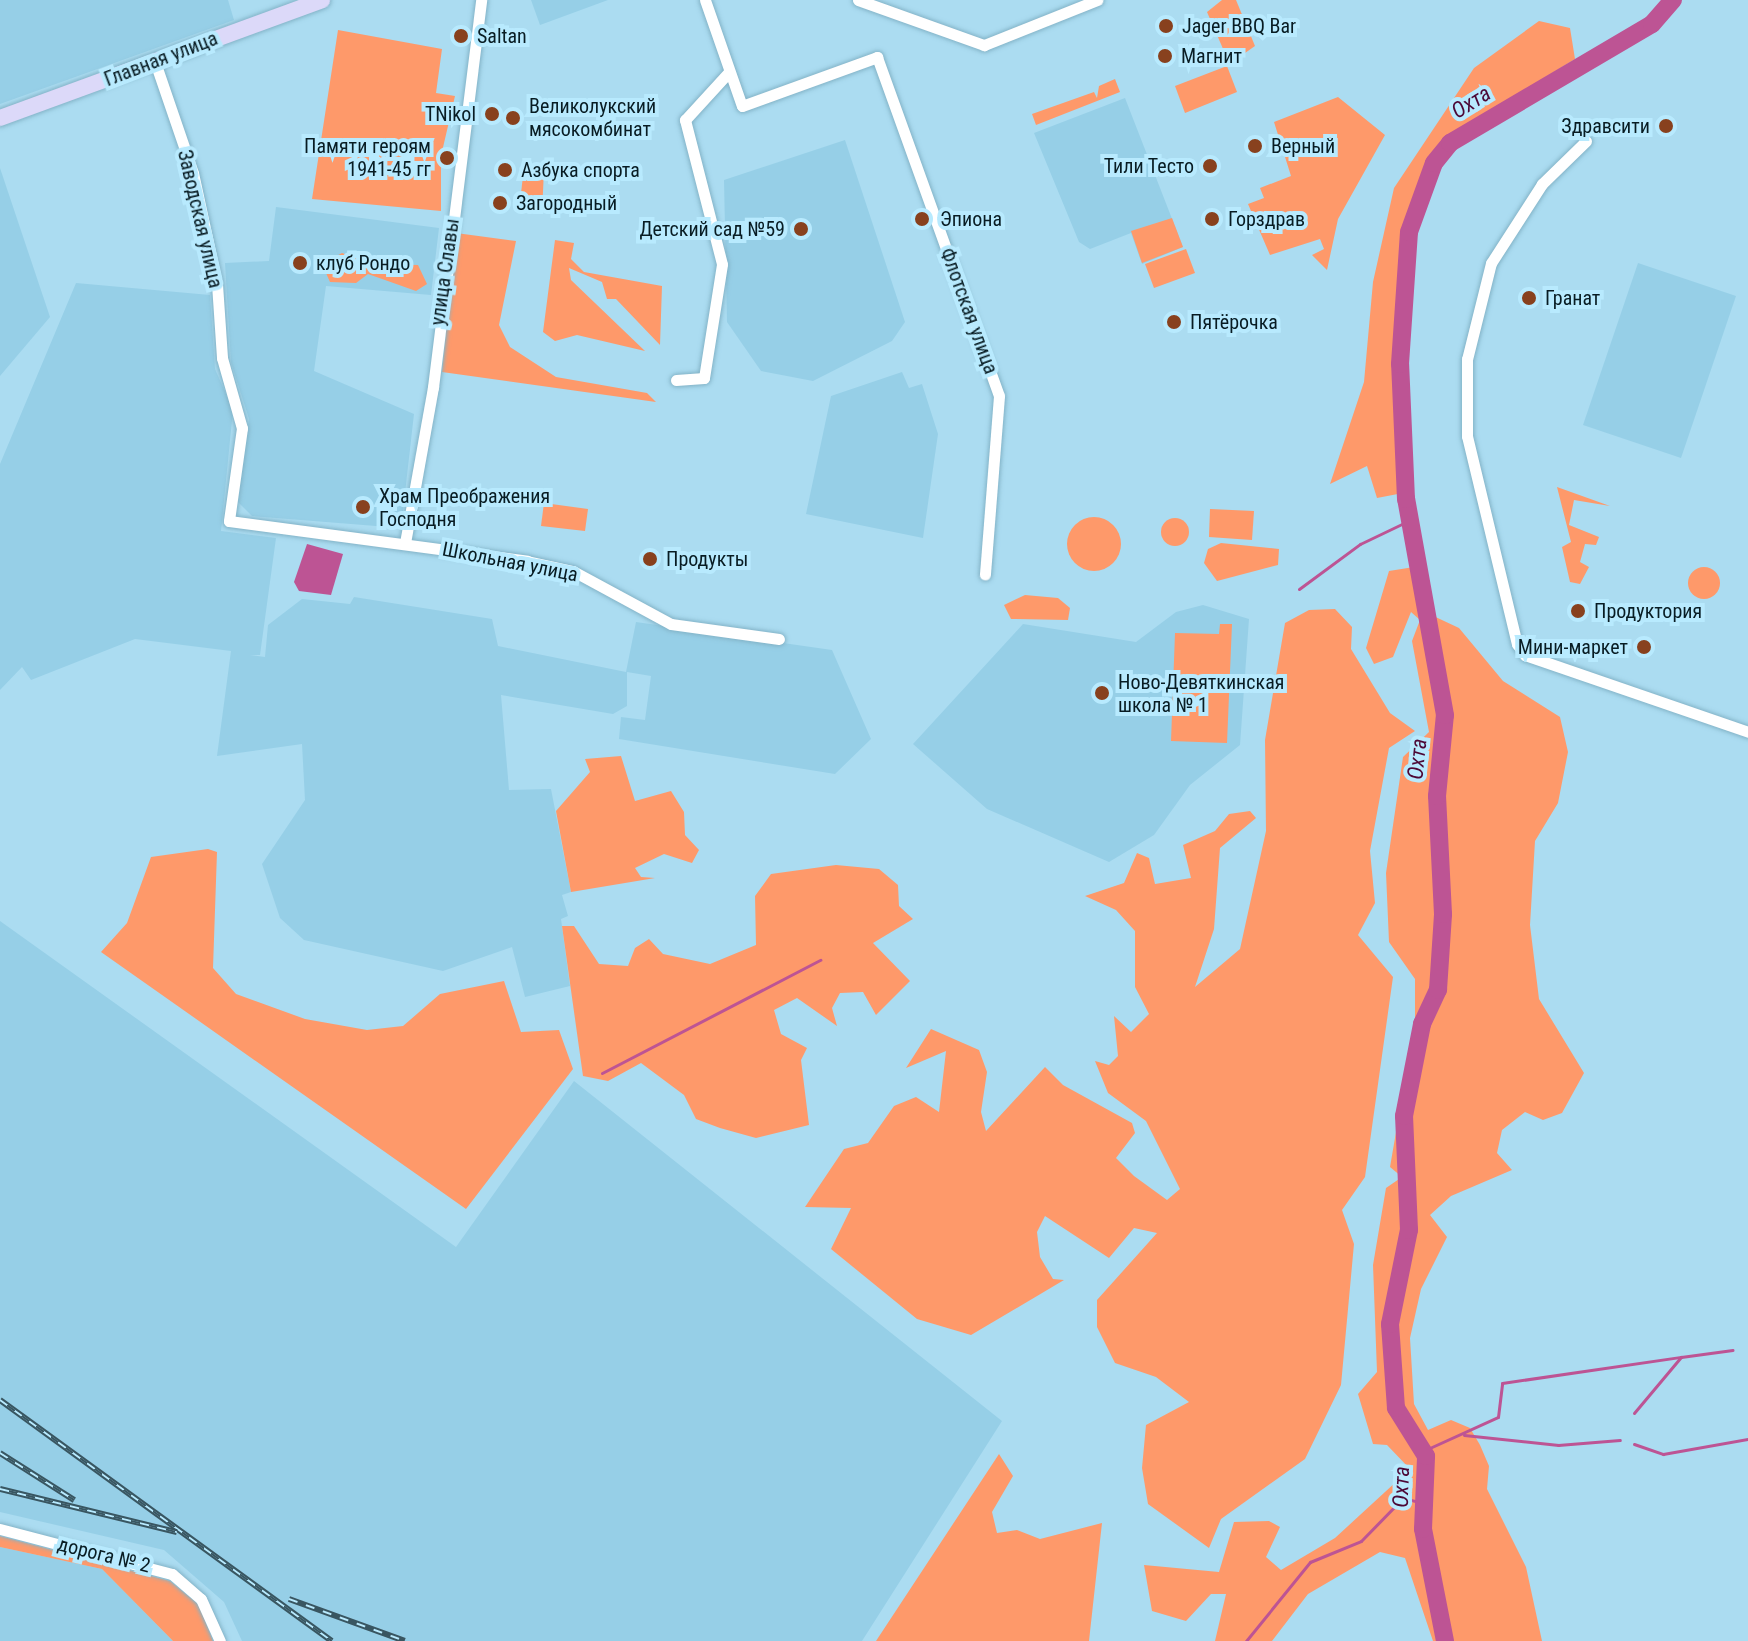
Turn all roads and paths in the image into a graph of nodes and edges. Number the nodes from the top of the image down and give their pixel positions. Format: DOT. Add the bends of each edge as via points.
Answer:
graph roads {
  1 [pos="322,0"];
  2 [pos="481,0"];
  3 [pos="705,0"];
  4 [pos="858,0"];
  5 [pos="1097,0"];
  6 [pos="155,62"];
  7 [pos="729,72"];
  8 [pos="0,118"];
  9 [pos="1586,141"];
  10 [pos="676,380"];
  11 [pos="229,521"];
  12 [pos="405,543"];
  13 [pos="985,574"];
  14 [pos="779,639"];
  15 [pos="1748,732"];
  16 [pos="0,1529"];
  17 [pos="220,1641"];
  1 -- 6 [label="main road, Главная улица"];
  2 -- 12 [label="street, улица Славы" via="433,387"];
  3 -- 7 [label="street"];
  4 -- 5 [label="street" via="984,45"];
  6 -- 8 [label="main road, Главная улица"];
  6 -- 11 [label="street, Заводская улица" via="195,185 217,284 222,358 242,428"];
  7 -- 10 [label="street" via="685,120 722,264 704,378"];
  7 -- 13 [label="street, Флотская улица" via="742,106 877,57 999,396"];
  9 -- 15 [label="street" via="1542,184 1497,252 1481,287 1467,359 1467,436 1517,644 1525,655"];
  11 -- 12 [label="street, Школьная улица"];
  12 -- 14 [label="street, Школьная улица" via="573,571 671,624"];
  16 -- 17 [label="street, дорога № 2" via="172,1574 201,1599"];
}
